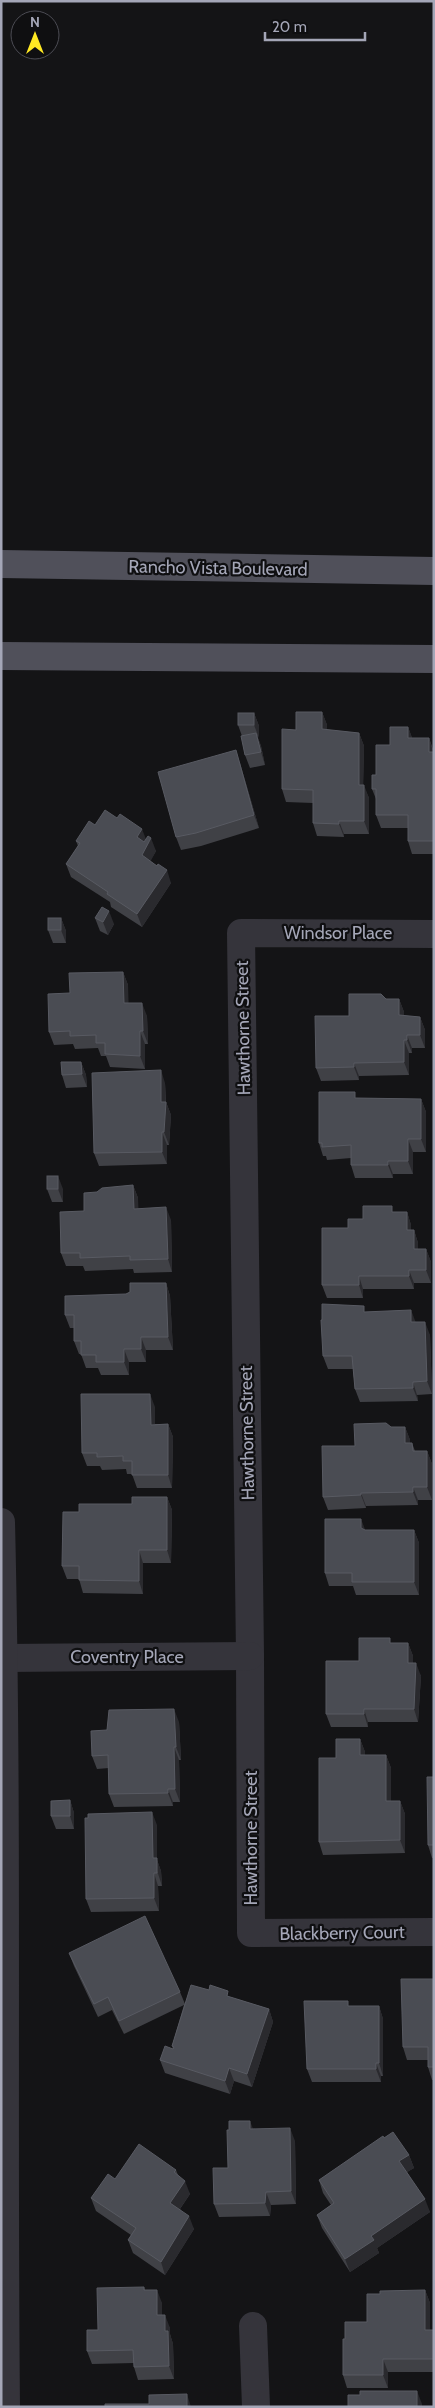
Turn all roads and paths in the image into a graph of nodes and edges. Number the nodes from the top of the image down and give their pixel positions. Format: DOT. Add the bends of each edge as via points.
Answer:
graph roads {
  1 [pos="1,564"];
  2 [pos="434,572"];
  3 [pos="1,656"];
  4 [pos="434,659"];
  5 [pos="241,933"];
  6 [pos="434,934"];
  7 [pos="1,1522"];
  8 [pos="250,1656"];
  9 [pos="4,1658"];
  10 [pos="434,1932"];
  11 [pos="251,1933"];
  12 [pos="2,2164"];
  13 [pos="253,2326"];
  14 [pos="6,2407"];
  15 [pos="256,2407"];
  1 -- 2 [label="main road, Rancho Vista Boulevard"];
  3 -- 4 [label="main road"];
  5 -- 6 [label="street, Windsor Place"];
  5 -- 8 [label="street, Hawthorne Street"];
  7 -- 9 [label="street"];
  8 -- 9 [label="street, Coventry Place"];
  8 -- 11 [label="street, Hawthorne Street"];
  9 -- 12 [label="street"];
  10 -- 11 [label="street, Blackberry Court"];
  12 -- 14 [label="street"];
  13 -- 15 [label="street"];
}
